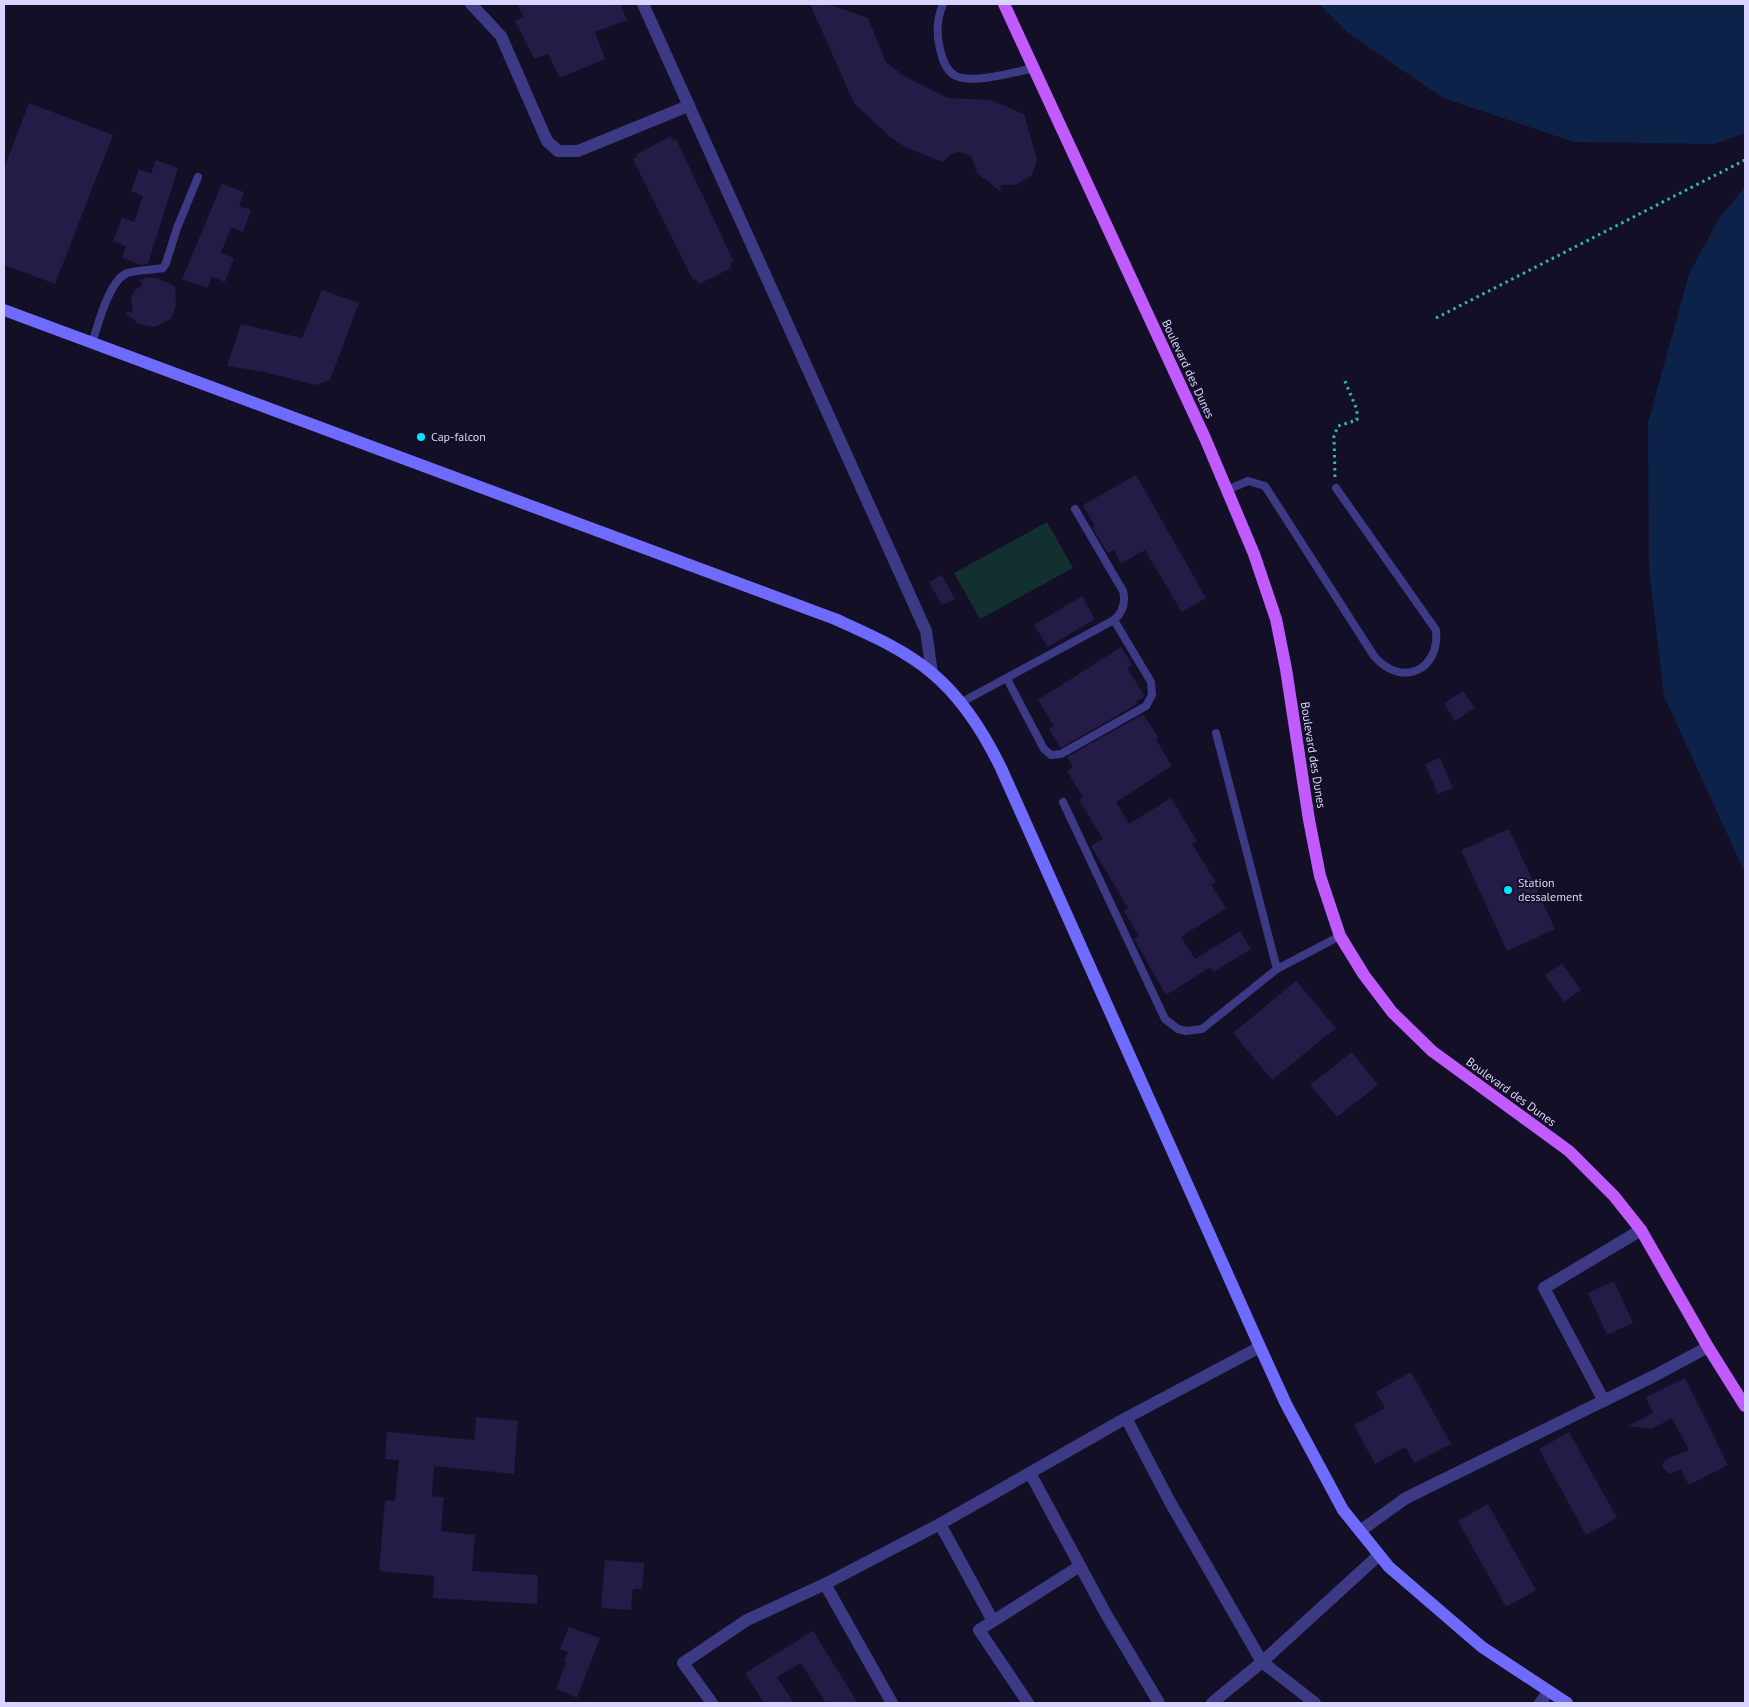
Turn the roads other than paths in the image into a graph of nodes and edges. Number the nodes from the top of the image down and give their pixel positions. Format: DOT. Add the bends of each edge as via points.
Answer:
graph roads {
  1 [pos="471,4"];
  2 [pos="642,4"];
  3 [pos="943,4"];
  4 [pos="1004,4"];
  5 [pos="1034,68"];
  6 [pos="688,106"];
  7 [pos="198,177"];
  8 [pos="4,310"];
  9 [pos="92,343"];
  10 [pos="1336,488"];
  11 [pos="1227,490"];
  12 [pos="1075,509"];
  13 [pos="1114,620"];
  14 [pos="932,673"];
  15 [pos="1007,679"];
  16 [pos="960,703"];
  17 [pos="1216,733"];
  18 [pos="1062,802"];
  19 [pos="1340,936"];
  20 [pos="1277,969"];
  21 [pos="1641,1230"];
  22 [pos="1260,1347"];
  23 [pos="1708,1347"];
  24 [pos="1604,1401"];
  25 [pos="1745,1406"];
  26 [pos="1126,1418"];
  27 [pos="1030,1474"];
  28 [pos="940,1524"];
  29 [pos="1360,1531"];
  30 [pos="1379,1555"];
  31 [pos="1080,1566"];
  32 [pos="825,1584"];
  33 [pos="993,1621"];
  34 [pos="1262,1662"];
  35 [pos="1549,1691"];
  36 [pos="712,1703"];
  37 [pos="892,1703"];
  38 [pos="1028,1703"];
  39 [pos="1160,1703"];
  40 [pos="1212,1703"];
  41 [pos="1315,1703"];
  42 [pos="1540,1703"];
  43 [pos="1567,1703"];
  1 -- 6 [label="street" via="501,36 547,141 558,151 578,151"];
  2 -- 6 [label="street"];
  3 -- 5 [label="lane" via="938,15 938,40 943,62 954,75 972,79"];
  4 -- 5 [label="main road, Boulevard des Dunes"];
  5 -- 11 [label="main road, Boulevard des Dunes"];
  6 -- 14 [label="street" via="926,631"];
  7 -- 9 [label="lane" via="163,268 126,273 116,282"];
  8 -- 9 [label="main road"];
  9 -- 14 [label="main road" via="835,619 871,635"];
  10 -- 11 [label="lane" via="1436,630 1434,654 1417,671 1392,672 1382,666 1265,486 1248,481"];
  11 -- 19 [label="main road, Boulevard des Dunes" via="1254,554 1276,619 1320,876"];
  12 -- 13 [label="lane" via="1123,591 1124,608"];
  13 -- 15 [label="lane"];
  13 -- 15 [label="lane" via="1151,682 1152,695 1146,706 1061,754 1051,755 1044,749"];
  14 -- 16 [label="main road"];
  15 -- 16 [label="lane"];
  16 -- 22 [label="main road" via="984,733 1002,768"];
  17 -- 20 [label="lane"];
  18 -- 20 [label="lane" via="1156,1002 1171,1025 1186,1031 1202,1029"];
  19 -- 20 [label="lane"];
  19 -- 21 [label="main road, Boulevard des Dunes" via="1392,1012 1425,1045 1569,1151 1614,1196"];
  21 -- 23 [label="main road, Boulevard des Dunes"];
  21 -- 24 [label="street" via="1544,1288"];
  22 -- 26 [label="street"];
  22 -- 29 [label="main road" via="1286,1404 1343,1510"];
  23 -- 24 [label="street"];
  23 -- 25 [label="main road, Boulevard des Dunes"];
  24 -- 29 [label="street" via="1406,1498"];
  26 -- 27 [label="street"];
  26 -- 34 [label="street"];
  27 -- 28 [label="street"];
  27 -- 31 [label="street"];
  28 -- 32 [label="street"];
  28 -- 33 [label="street"];
  29 -- 30 [label="main road"];
  30 -- 34 [label="street"];
  30 -- 35 [label="main road" via="1389,1568 1482,1647"];
  31 -- 33 [label="street"];
  31 -- 39 [label="street"];
  32 -- 36 [label="street" via="747,1620 683,1663"];
  32 -- 37 [label="street"];
  33 -- 38 [label="street" via="979,1630"];
  34 -- 40 [label="street"];
  34 -- 41 [label="street"];
  35 -- 42 [label="street"];
  35 -- 43 [label="main road"];
}
